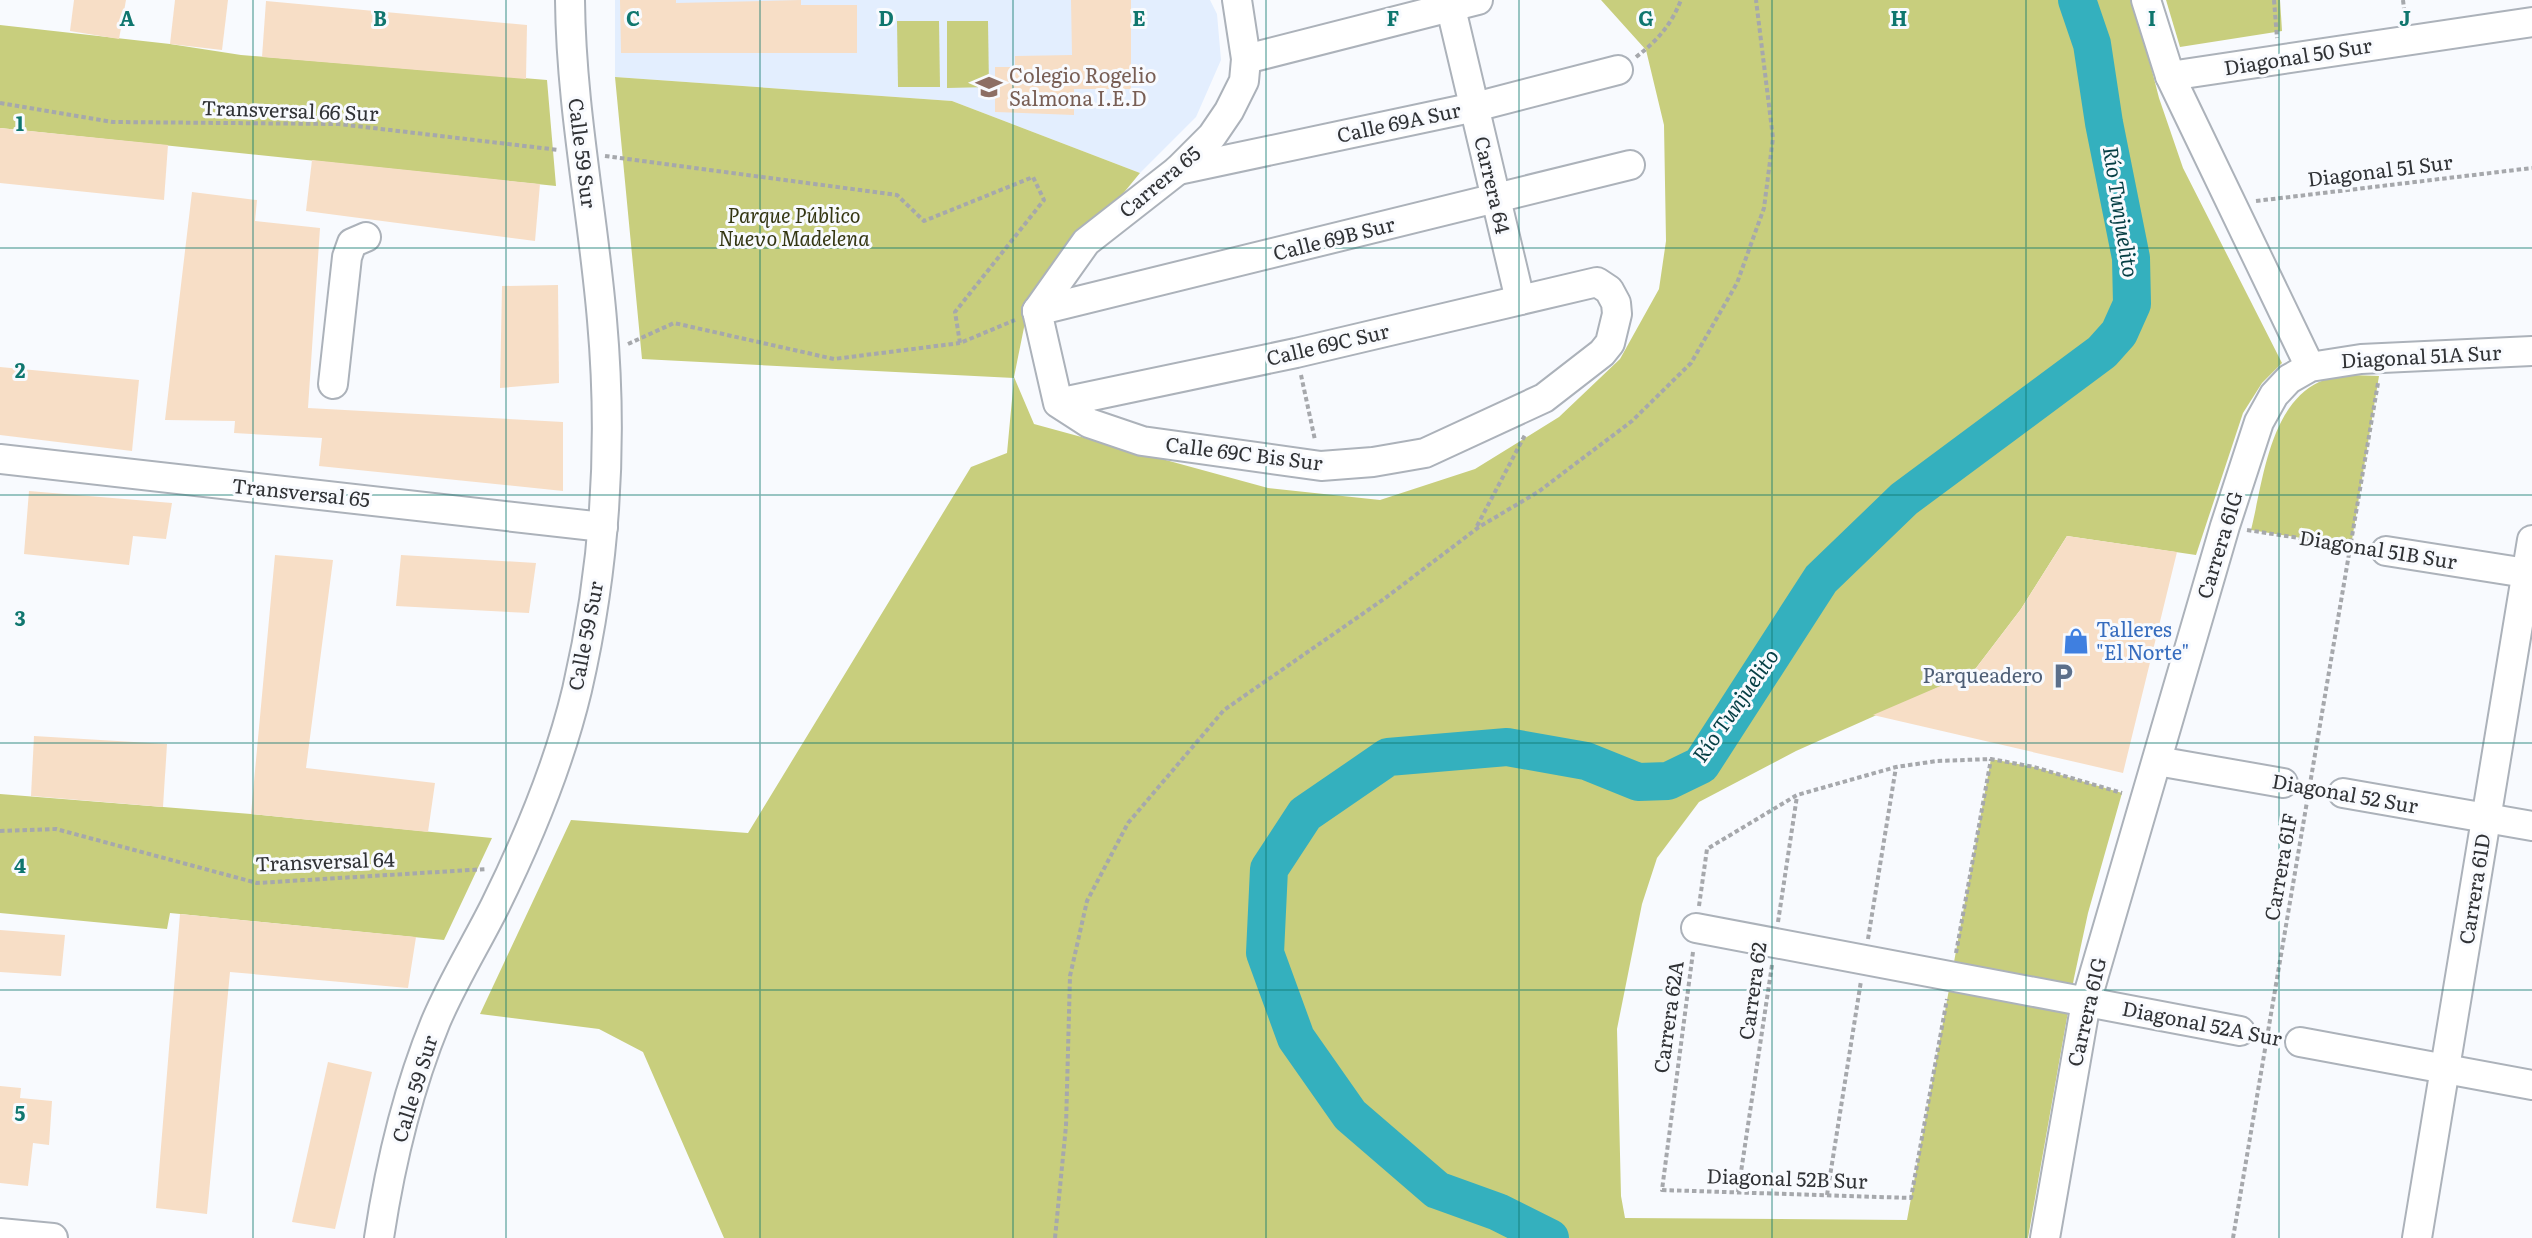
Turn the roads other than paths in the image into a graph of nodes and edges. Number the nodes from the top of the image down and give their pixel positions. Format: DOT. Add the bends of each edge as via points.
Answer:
graph roads {
  1 [pos="570,0"];
  2 [pos="1237,0"];
  3 [pos="2146,0"];
  4 [pos="1459,2"];
  5 [pos="2532,22"];
  6 [pos="1246,59"];
  7 [pos="1618,69"];
  8 [pos="2170,76"];
  9 [pos="1475,107"];
  10 [pos="1630,165"];
  11 [pos="1178,170"];
  12 [pos="1495,200"];
  13 [pos="366,237"];
  14 [pos="1597,282"];
  15 [pos="1520,300"];
  16 [pos="1037,311"];
  17 [pos="2532,351"];
  18 [pos="2310,367"];
  19 [pos="333,384"];
  20 [pos="1058,403"];
  21 [pos="0,459"];
  22 [pos="603,527"];
  23 [pos="2532,540"];
  24 [pos="2386,551"];
  25 [pos="2529,574"];
  26 [pos="2157,761"];
  27 [pos="2296,785"];
  28 [pos="2343,793"];
  29 [pos="2486,818"];
  30 [pos="2532,826"];
  31 [pos="1696,928"];
  32 [pos="2086,1002"];
  33 [pos="2254,1034"];
  34 [pos="2300,1042"];
  35 [pos="2445,1069"];
  36 [pos="2532,1085"];
  37 [pos="0,1233"];
  38 [pos="53,1238"];
  39 [pos="380,1238"];
  40 [pos="2045,1238"];
  41 [pos="2417,1238"];
  1 -- 22 [label="street, Calle 59 Sur" via="580,152 605,354 607,474"];
  2 -- 6 [label="street, Carrera 65"];
  3 -- 8 [label="street"];
  4 -- 6 [label="street"];
  4 -- 9 [label="street, Carrera 64"];
  5 -- 8 [label="street, Diagonal 50 Sur"];
  6 -- 11 [label="street, Carrera 65" via="1244,81 1229,111 1212,136"];
  7 -- 9 [label="street, Calle 69A Sur"];
  8 -- 18 [label="street"];
  9 -- 11 [label="street, Calle 69A Sur"];
  9 -- 12 [label="street, Carrera 64"];
  10 -- 12 [label="street, Calle 69B Sur"];
  11 -- 16 [label="street, Carrera 65" via="1086,242"];
  12 -- 15 [label="street, Carrera 64"];
  12 -- 16 [label="street, Calle 69B Sur"];
  13 -- 19 [label="street" via="352,243 347,257"];
  14 -- 15 [label="street, Calle 69C Sur"];
  14 -- 20 [label="street, Calle 69C Bis Sur" via="1609,290 1617,314 1610,343 1602,353 1544,398 1425,453 1321,466 1142,441 1089,423"];
  15 -- 20 [label="street, Calle 69C Sur"];
  16 -- 20 [label="street"];
  17 -- 18 [label="street, Diagonal 51A Sur" via="2383,358"];
  18 -- 26 [label="street, Carrera 61G" via="2289,379 2274,395 2259,422"];
  21 -- 22 [label="street, Transversal 65"];
  22 -- 39 [label="street, Calle 59 Sur" via="600,564 576,692 541,804 436,1021 397,1148"];
  23 -- 25 [label="street, Carrera 61D"];
  24 -- 25 [label="street, Diagonal 51B Sur"];
  25 -- 29 [label="street, Carrera 61D"];
  26 -- 27 [label="street, Diagonal 52 Sur"];
  26 -- 32 [label="street, Carrera 61G"];
  28 -- 29 [label="street, Diagonal 52 Sur"];
  29 -- 30 [label="street, Diagonal 52 Sur"];
  29 -- 35 [label="street, Carrera 61D"];
  31 -- 32 [label="street, Diagonal 52A Sur"];
  32 -- 33 [label="street, Diagonal 52A Sur"];
  32 -- 40 [label="street, Carrera 61G"];
  34 -- 35 [label="street, Diagonal 52A Sur"];
  35 -- 36 [label="street, Diagonal 52A Sur"];
  35 -- 41 [label="street, Carrera 61D"];
  37 -- 38 [label="street"];
}
